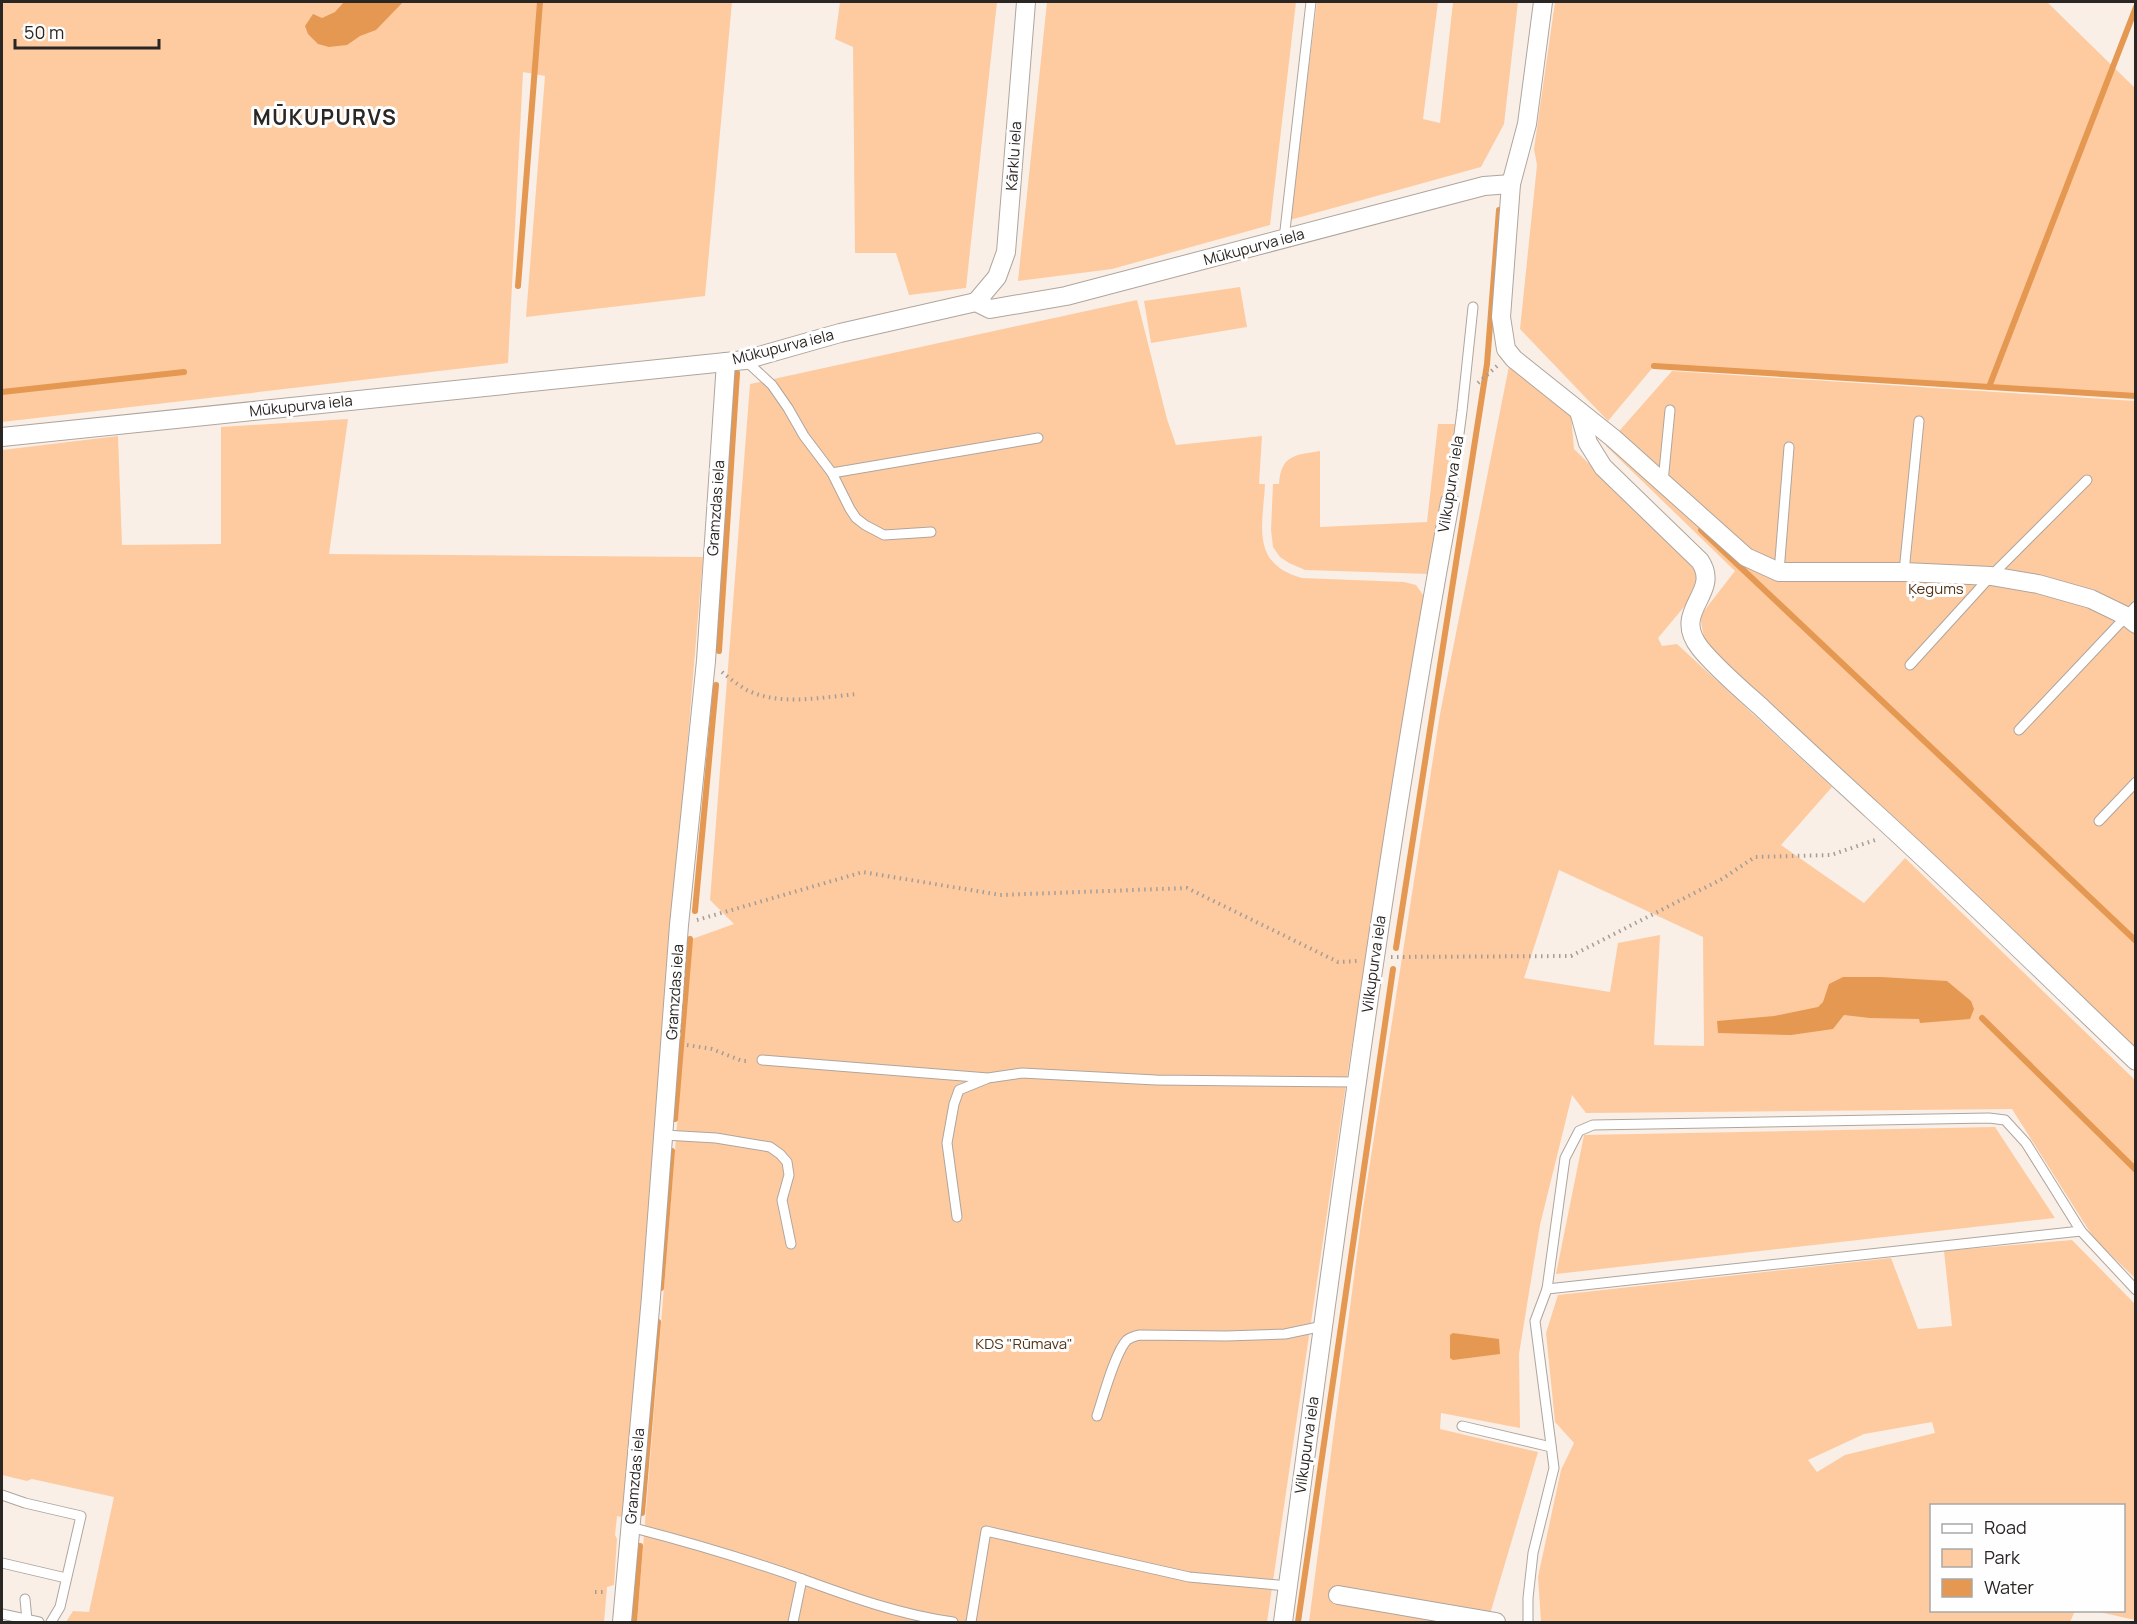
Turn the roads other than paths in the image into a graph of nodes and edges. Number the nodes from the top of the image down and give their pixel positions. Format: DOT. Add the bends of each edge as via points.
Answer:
graph roads {
  1 [pos="1026,2"];
  2 [pos="1311,2"];
  3 [pos="1543,2"];
  4 [pos="1511,183"];
  5 [pos="1284,239"];
  6 [pos="976,302"];
  7 [pos="1473,307"];
  8 [pos="746,360"];
  9 [pos="726,362"];
  10 [pos="1579,411"];
  11 [pos="1670,411"];
  12 [pos="1919,421"];
  13 [pos="2,437"];
  14 [pos="1038,438"];
  15 [pos="1789,447"];
  16 [pos="832,473"];
  17 [pos="2087,480"];
  18 [pos="1663,482"];
  19 [pos="1450,502"];
  20 [pos="931,532"];
  21 [pos="1904,572"];
  22 [pos="1779,573"];
  23 [pos="1991,576"];
  24 [pos="2132,615"];
  25 [pos="1910,665"];
  26 [pos="2019,730"];
  27 [pos="2136,782"];
  28 [pos="2099,820"];
  29 [pos="762,1060"];
  30 [pos="2136,1061"];
  31 [pos="988,1078"];
  32 [pos="1357,1082"];
  33 [pos="664,1135"];
  34 [pos="957,1217"];
  35 [pos="2081,1231"];
  36 [pos="790,1244"];
  37 [pos="1547,1289"];
  38 [pos="2136,1290"];
  39 [pos="1323,1326"];
  40 [pos="1097,1416"];
  41 [pos="1462,1426"];
  42 [pos="1551,1447"];
  43 [pos="2,1495"];
  44 [pos="630,1527"];
  45 [pos="2,1563"];
  46 [pos="66,1578"];
  47 [pos="802,1579"];
  48 [pos="1288,1586"];
  49 [pos="1338,1595"];
  50 [pos="25,1599"];
  51 [pos="2,1614"];
  52 [pos="27,1620"];
  53 [pos="39,1623"];
  54 [pos="51,1623"];
  55 [pos="622,1623"];
  56 [pos="794,1623"];
  57 [pos="953,1623"];
  58 [pos="971,1623"];
  59 [pos="1282,1623"];
  60 [pos="1496,1623"];
  61 [pos="1528,1623"];
  1 -- 6 [label="street, Kārklu iela" via="1006,252 997,277"];
  2 -- 5 [label="lane"];
  3 -- 4 [label="street" via="1527,124"];
  4 -- 5 [label="street, Mūkupurva iela" via="1484,186"];
  4 -- 10 [label="street" via="1501,317 1506,349"];
  5 -- 6 [label="street, Mūkupurva iela" via="1066,296 990,309"];
  6 -- 8 [label="street, Mūkupurva iela" via="840,333"];
  7 -- 19 [label="lane, Vilkupurva iela"];
  8 -- 9 [label="street, Mūkupurva iela"];
  8 -- 16 [label="lane" via="772,385"];
  9 -- 13 [label="street, Mūkupurva iela"];
  9 -- 33 [label="street, Gramzdas iela" via="706,661 679,925"];
  10 -- 18 [label="street"];
  10 -- 30 [label="street" via="1588,443 1603,467 1706,569 1707,581 1690,617 1691,632 1700,648"];
  11 -- 18 [label="lane"];
  12 -- 21 [label="lane"];
  14 -- 16 [label="lane"];
  15 -- 22 [label="lane"];
  16 -- 20 [label="lane" via="850,509 865,525 884,535"];
  17 -- 23 [label="lane"];
  18 -- 22 [label="street" via="1746,556"];
  19 -- 32 [label="street, Vilkupurva iela" via="1415,694"];
  21 -- 22 [label="street"];
  21 -- 23 [label="street"];
  23 -- 24 [label="street" via="2038,584"];
  23 -- 25 [label="lane"];
  24 -- 26 [label="lane"];
  27 -- 28 [label="lane"];
  29 -- 31 [label="lane"];
  31 -- 32 [label="lane" via="1022,1073 1156,1080"];
  31 -- 34 [label="lane" via="959,1090 954,1104 946,1143"];
  32 -- 39 [label="street, Vilkupurva iela"];
  33 -- 36 [label="lane" via="716,1138 770,1148 780,1154 787,1162 789,1175 783,1200"];
  33 -- 44 [label="street, Gramzdas iela"];
  35 -- 37 [label="lane"];
  35 -- 37 [label="lane" via="2026,1143 2005,1120 1593,1125 1579,1131 1565,1158"];
  35 -- 38 [label="lane"];
  37 -- 42 [label="lane" via="1535,1321"];
  39 -- 40 [label="lane" via="1284,1334 1129,1338 1117,1359"];
  39 -- 48 [label="street, Vilkupurva iela"];
  41 -- 42 [label="lane"];
  42 -- 61 [label="lane" via="1554,1468 1533,1553"];
  43 -- 46 [label="lane" via="81,1515"];
  44 -- 47 [label="lane"];
  44 -- 55 [label="street, Gramzdas iela"];
  45 -- 46 [label="lane" via="22,1571"];
  46 -- 54 [label="lane" via="60,1607"];
  47 -- 56 [label="lane"];
  47 -- 57 [label="lane" via="927,1619"];
  48 -- 58 [label="lane" via="1189,1577 986,1531"];
  48 -- 59 [label="street, Vilkupurva iela"];
  49 -- 60 [label="street"];
  50 -- 52 [label="lane"];
  51 -- 52 [label="lane"];
  52 -- 53 [label="lane"];
}
